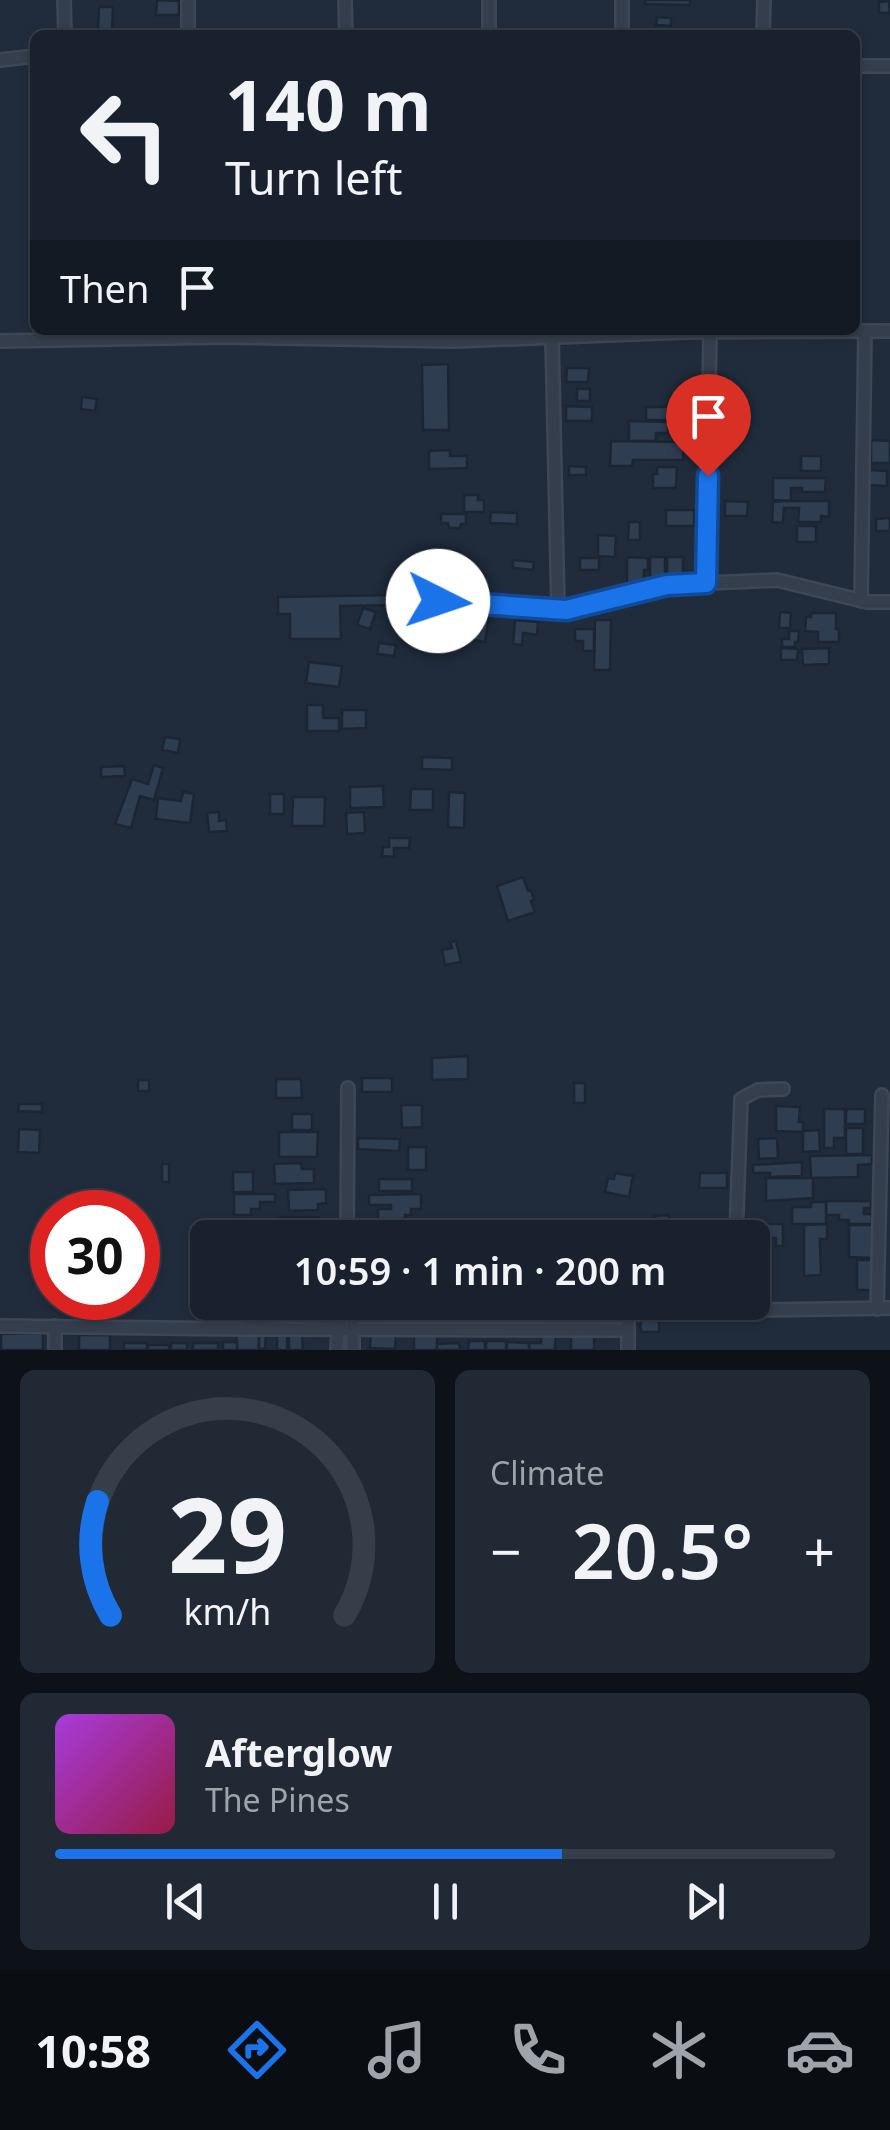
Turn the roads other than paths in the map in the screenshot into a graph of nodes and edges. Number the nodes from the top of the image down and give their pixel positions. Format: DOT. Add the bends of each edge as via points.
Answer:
graph roads {
  1 [pos="64,0"];
  2 [pos="188,0"];
  3 [pos="345,0"];
  4 [pos="488,0"];
  5 [pos="622,0"];
  6 [pos="764,0"];
  7 [pos="64,30"];
  8 [pos="188,30"];
  9 [pos="346,30"];
  10 [pos="489,30"];
  11 [pos="622,30"];
  12 [pos="763,30"];
  13 [pos="30,57"];
  14 [pos="0,60"];
  15 [pos="860,66"];
  16 [pos="890,66"];
  17 [pos="860,331"];
  18 [pos="865,331"];
  19 [pos="890,331"];
  20 [pos="615,335"];
  21 [pos="710,335"];
  22 [pos="552,337"];
  23 [pos="0,340"];
  24 [pos="706,583"];
  25 [pos="862,600"];
  26 [pos="438,601"];
  27 [pos="890,602"];
  28 [pos="558,610"];
  29 [pos="348,1088"];
  30 [pos="784,1089"];
  31 [pos="882,1094"];
  32 [pos="347,1220"];
  33 [pos="737,1220"];
  34 [pos="770,1306"];
  35 [pos="884,1308"];
  36 [pos="253,1320"];
  37 [pos="344,1320"];
  38 [pos="348,1320"];
  39 [pos="348,1320"];
  40 [pos="628,1320"];
  41 [pos="0,1326"];
  42 [pos="55,1326"];
  43 [pos="353,1329"];
  44 [pos="628,1330"];
  45 [pos="55,1350"];
  46 [pos="338,1350"];
  47 [pos="353,1350"];
  48 [pos="628,1350"];
  1 -- 7 [label="street"];
  2 -- 8 [label="street"];
  3 -- 9 [label="street"];
  4 -- 10 [label="street"];
  5 -- 11 [label="street"];
  6 -- 12 [label="street"];
  13 -- 14 [label="street"];
  15 -- 16 [label="street"];
  17 -- 18 [label="street"];
  18 -- 19 [label="street"];
  18 -- 25 [label="street"];
  20 -- 22 [label="street"];
  21 -- 24 [label="street"];
  22 -- 23 [label="street"];
  22 -- 28 [label="street"];
  24 -- 25 [label="street" via="777,580"];
  24 -- 28 [label="street" via="667,585"];
  25 -- 27 [label="street"];
  26 -- 28 [label="street"];
  29 -- 32 [label="street"];
  30 -- 33 [label="street" via="741,1099"];
  31 -- 35 [label="street"];
  34 -- 35 [label="street"];
  36 -- 42 [label="street" via="243,1329"];
  37 -- 46 [label="street"];
  38 -- 43 [label="street"];
  39 -- 43 [label="street"];
  40 -- 44 [label="street"];
  41 -- 42 [label="street"];
  42 -- 45 [label="street"];
  43 -- 44 [label="street"];
  43 -- 47 [label="street"];
  44 -- 48 [label="street"];
}
